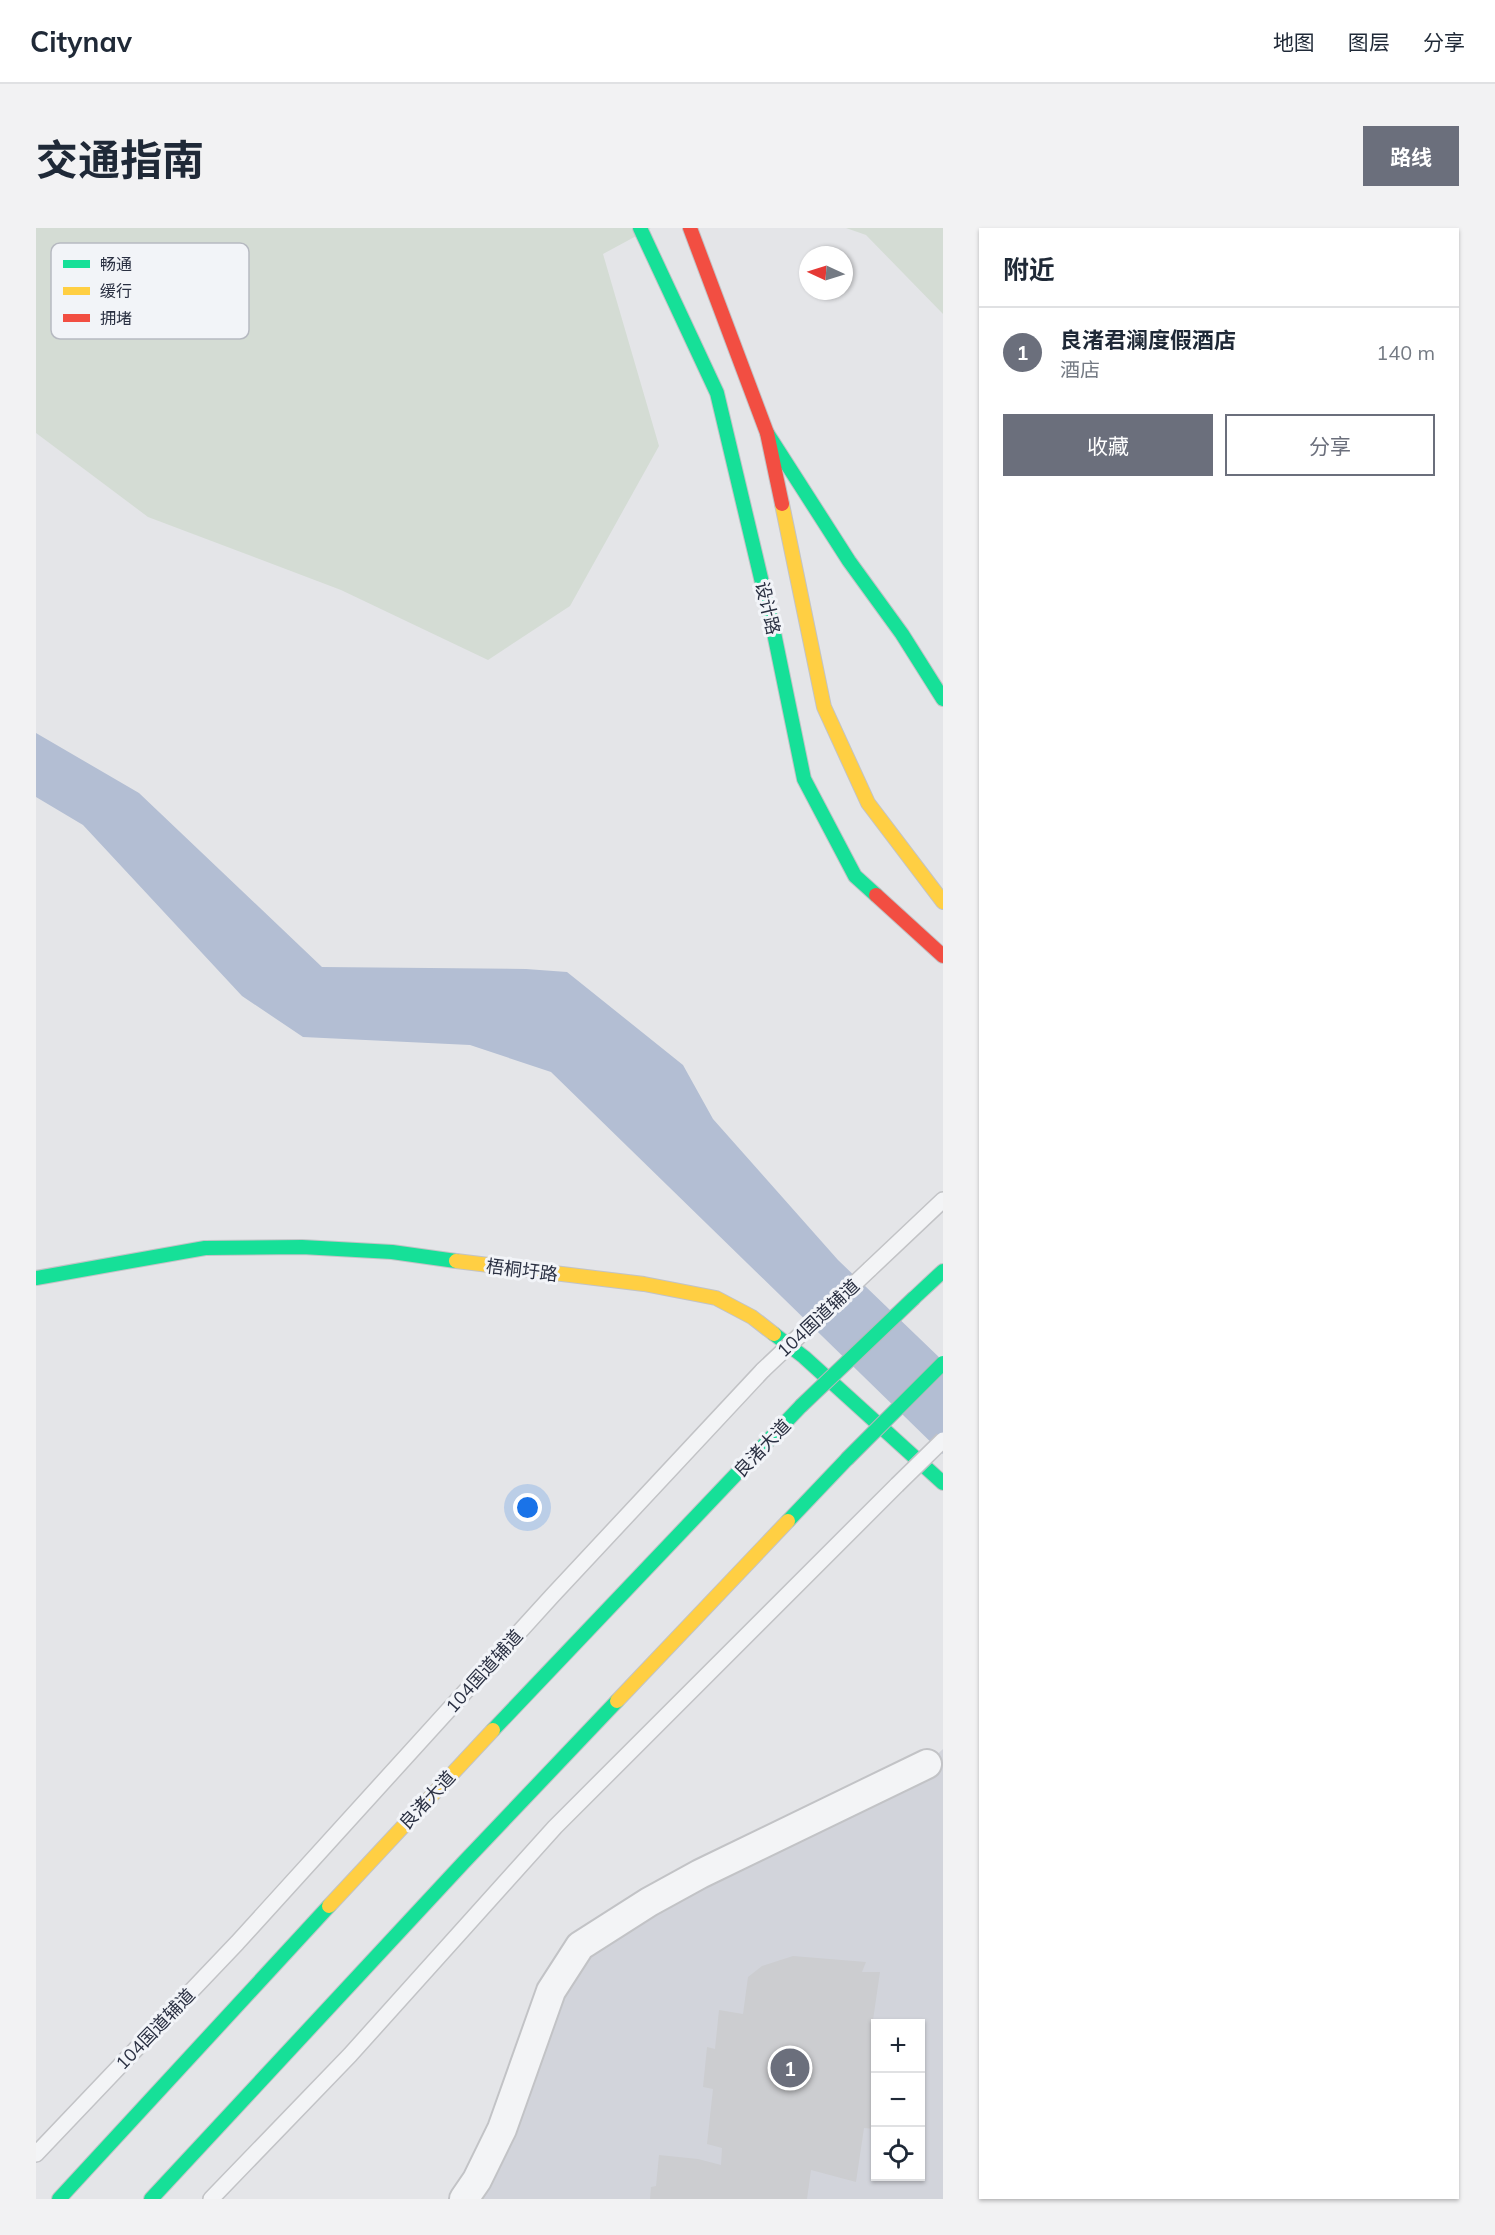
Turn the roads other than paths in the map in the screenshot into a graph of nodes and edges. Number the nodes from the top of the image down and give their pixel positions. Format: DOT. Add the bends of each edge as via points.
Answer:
graph roads {
  1 [pos="640,228"];
  2 [pos="690,228"];
  3 [pos="767,432"];
  4 [pos="943,699"];
  5 [pos="943,902"];
  6 [pos="943,956"];
  7 [pos="943,1200"];
  8 [pos="943,1271"];
  9 [pos="36,1278"];
  10 [pos="943,1363"];
  11 [pos="943,1440"];
  12 [pos="943,1483"];
  13 [pos="927,1764"];
  14 [pos="36,2154"];
  15 [pos="59,2199"];
  16 [pos="151,2199"];
  17 [pos="211,2199"];
  18 [pos="464,2199"];
  1 -- 6 [label="main road, 设计路" via="717,393 804,779 855,876"];
  2 -- 3 [label="main road, 设计路"];
  3 -- 4 [label="main road"];
  3 -- 5 [label="main road, 设计路" via="824,707 868,803"];
  7 -- 14 [label="lane, 104国道辅道, bridge" via="763,1370 237,1943"];
  8 -- 15 [label="main road, 良渚大道, bridge" via="801,1406 433,1792"];
  9 -- 12 [label="main road, 梧桐圩路" via="205,1248 302,1247 392,1252 644,1284 716,1298 752,1317 804,1357"];
  10 -- 16 [label="main road, bridge" via="464,1862"];
  11 -- 17 [label="lane, bridge" via="555,1827 350,2055"];
  13 -- 18 [label="street" via="699,1874 580,1946 550,1991 502,2129"];
}
